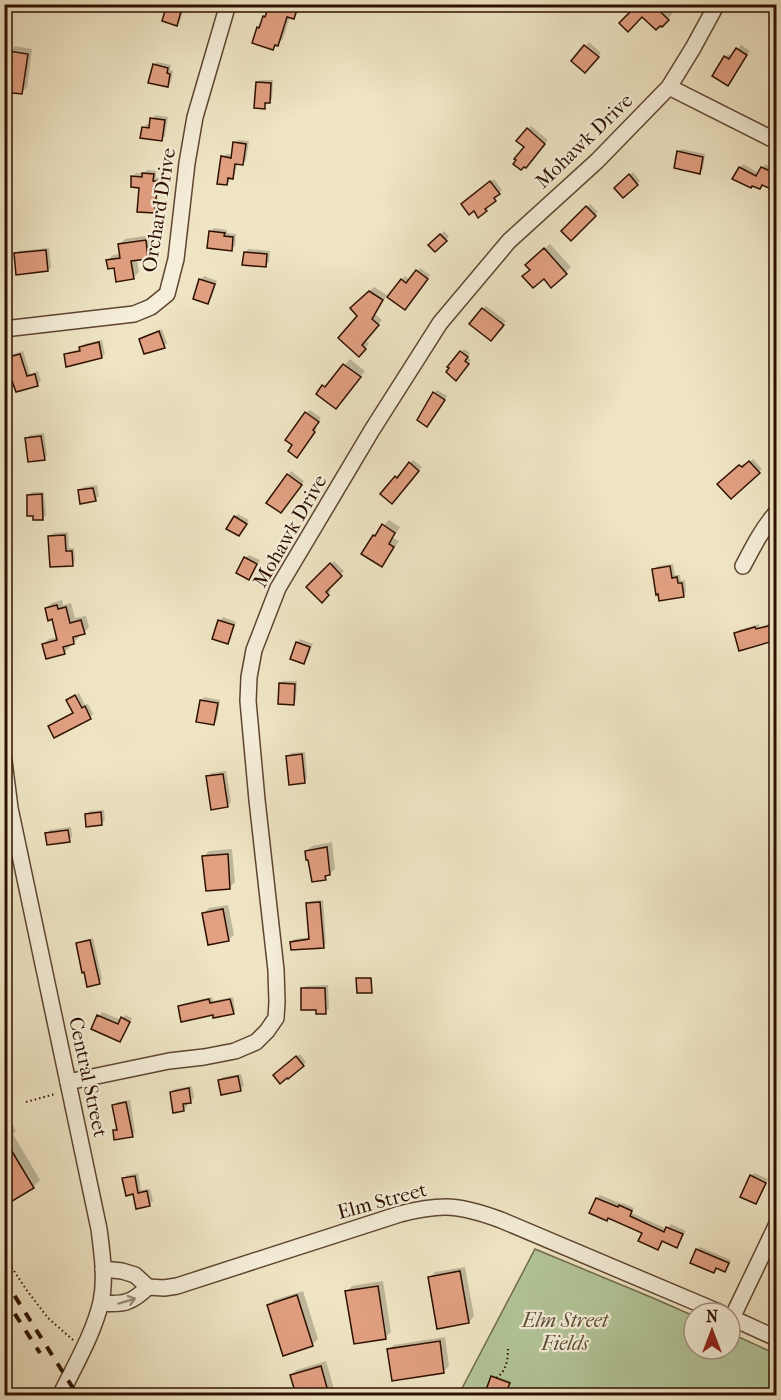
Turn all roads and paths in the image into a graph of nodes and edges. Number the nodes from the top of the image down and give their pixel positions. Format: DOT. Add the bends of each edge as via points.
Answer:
graph roads {
  1 [pos="228,4"];
  2 [pos="717,4"];
  3 [pos="669,87"];
  4 [pos="777,141"];
  5 [pos="4,329"];
  6 [pos="777,513"];
  7 [pos="743,566"];
  8 [pos="4,762"];
  9 [pos="64,1087"];
  10 [pos="26,1102"];
  11 [pos="777,1226"];
  12 [pos="4,1256"];
  13 [pos="104,1269"];
  14 [pos="148,1287"];
  15 [pos="693,1301"];
  16 [pos="736,1301"];
  17 [pos="101,1303"];
  18 [pos="742,1322"];
  19 [pos="777,1338"];
  20 [pos="74,1341"];
  21 [pos="508,1349"];
  22 [pos="496,1378"];
  23 [pos="60,1395"];
  1 -- 5 [label="street, Orchard Drive" via="195,117 176,259 167,294 134,314"];
  2 -- 3 [label="street, Mohawk Drive"];
  3 -- 4 [label="street"];
  3 -- 9 [label="street, Mohawk Drive" via="597,161 509,241 440,323 278,588 254,650 248,701 276,970 276,1018 256,1042 235,1051 169,1061"];
  6 -- 7 [label="street" via="758,537"];
  8 -- 9 [label="street, Central Street"];
  9 -- 10 [label="path"];
  9 -- 13 [label="street, Central Street" via="99,1229"];
  11 -- 16 [label="street"];
  12 -- 20 [label="path" via="48,1318"];
  13 -- 14 [label="street" via="135,1275"];
  13 -- 17 [label="street, Central Street"];
  14 -- 15 [label="street, Elm Street" via="177,1286 400,1214 443,1207 466,1209 501,1220"];
  17 -- 14 [label="street, Elm Street, one-way" via="117,1304 137,1298"];
  17 -- 23 [label="street, Central Street"];
  18 -- 19 [label="street, Elm Street"];
  21 -- 22 [label="path" via="508,1361"];
}
